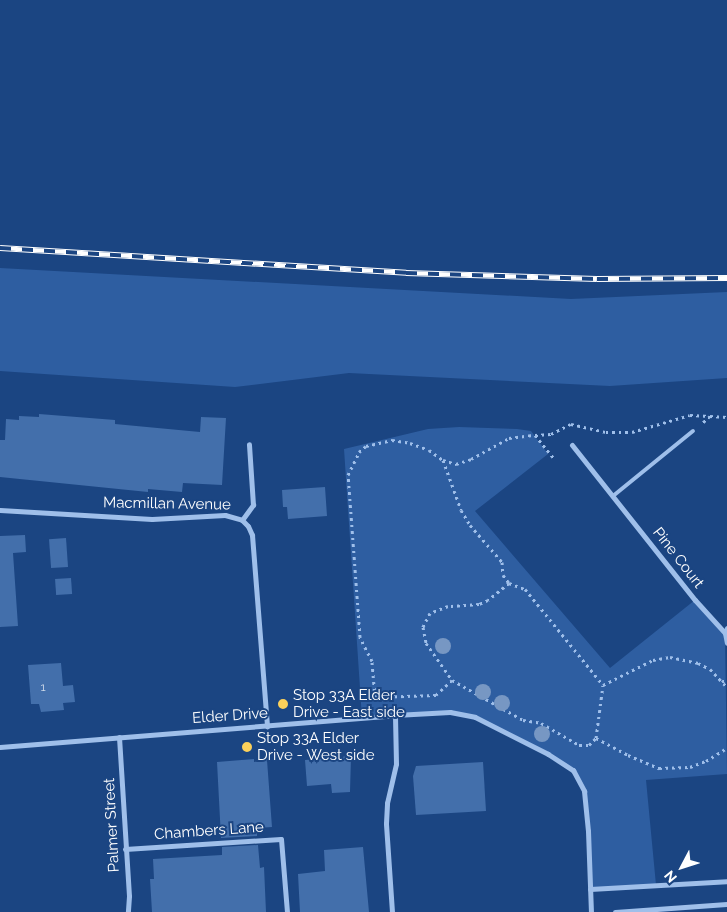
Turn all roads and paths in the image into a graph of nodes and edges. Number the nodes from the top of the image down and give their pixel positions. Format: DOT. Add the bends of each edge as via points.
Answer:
graph roads {
  1 [pos="710,416"];
  2 [pos="727,417"];
  3 [pos="698,426"];
  4 [pos="693,431"];
  5 [pos="535,435"];
  6 [pos="249,444"];
  7 [pos="572,445"];
  8 [pos="443,460"];
  9 [pos="555,460"];
  10 [pos="613,496"];
  11 [pos="0,510"];
  12 [pos="242,520"];
  13 [pos="509,583"];
  14 [pos="726,630"];
  15 [pos="727,643"];
  16 [pos="727,678"];
  17 [pos="452,680"];
  18 [pos="722,682"];
  19 [pos="603,685"];
  20 [pos="727,687"];
  21 [pos="394,715"];
  22 [pos="267,726"];
  23 [pos="119,737"];
  24 [pos="596,738"];
  25 [pos="0,747"];
  26 [pos="727,748"];
  27 [pos="125,850"];
  28 [pos="727,881"];
  29 [pos="590,889"];
  30 [pos="727,904"];
  31 [pos="128,912"];
  32 [pos="287,912"];
  33 [pos="392,912"];
  34 [pos="591,912"];
  35 [pos="615,912"];
  1 -- 2 [label="path"];
  1 -- 3 [label="path"];
  1 -- 5 [label="path" via="690,414 632,432 606,432 572,424 551,434"];
  4 -- 10 [label="lane"];
  5 -- 8 [label="path" via="509,438 456,464"];
  5 -- 9 [label="path"];
  6 -- 12 [label="street" via="253,505"];
  7 -- 10 [label="street, Pine Court"];
  8 -- 13 [label="path" via="461,510 502,562 503,575"];
  8 -- 17 [label="path" via="429,450 392,440 366,446 359,452 348,475 360,637 372,661 375,697 436,694"];
  10 -- 14 [label="street, Pine Court" via="695,600"];
  11 -- 12 [label="street, Macmillan Avenue" via="152,519 225,515"];
  12 -- 22 [label="street, Macmillan Avenue" via="252,535"];
  13 -- 17 [label="path" via="479,604 448,606 430,614 424,627 426,643"];
  13 -- 19 [label="path" via="524,589"];
  14 -- 15 [label="street"];
  16 -- 18 [label="path"];
  17 -- 24 [label="path" via="524,720 541,723 579,746 589,745"];
  18 -- 19 [label="path" via="710,669 698,663 670,657 652,660"];
  18 -- 20 [label="path"];
  19 -- 24 [label="path"];
  21 -- 22 [label="street, Elder Drive"];
  21 -- 29 [label="street, Elder Drive" via="450,712 475,717 573,770 584,791"];
  21 -- 33 [label="street" via="396,764 386,823"];
  22 -- 23 [label="street, Elder Drive"];
  23 -- 25 [label="street, Elder Drive"];
  23 -- 27 [label="street, Palmer Street"];
  24 -- 26 [label="path" via="659,768 690,767"];
  27 -- 31 [label="street, Palmer Street"];
  27 -- 32 [label="street, Chambers Lane" via="282,839"];
  28 -- 29 [label="street"];
  29 -- 34 [label="street, Elder Drive"];
  30 -- 35 [label="street"];
}
